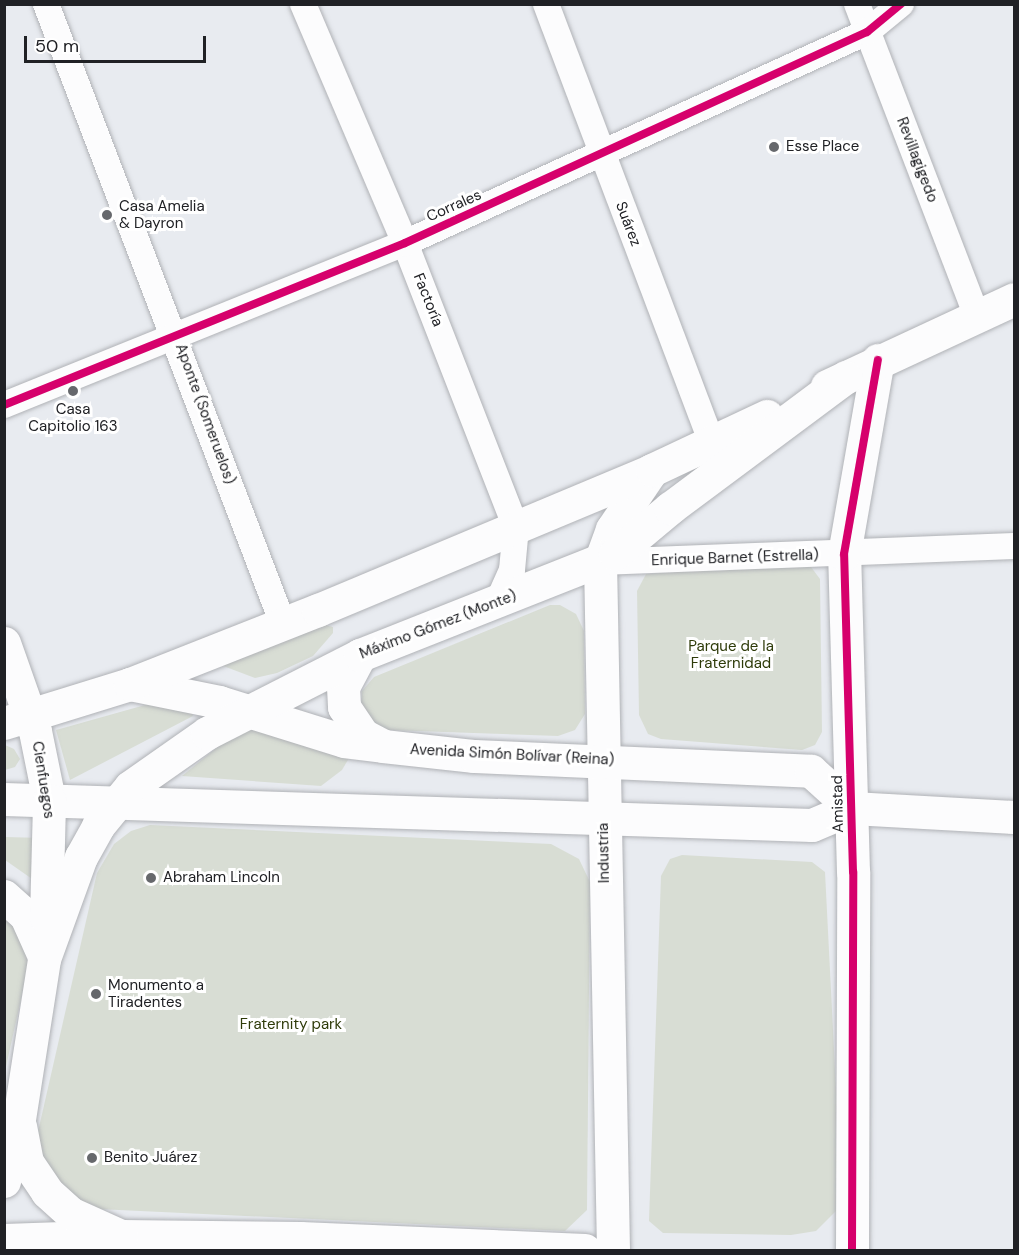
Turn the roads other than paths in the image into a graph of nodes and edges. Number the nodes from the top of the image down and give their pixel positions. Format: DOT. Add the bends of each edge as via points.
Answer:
graph roads {
  1 [pos="46,4"];
  2 [pos="303,4"];
  3 [pos="546,4"];
  4 [pos="857,4"];
  5 [pos="901,4"];
  6 [pos="867,32"];
  7 [pos="601,154"];
  8 [pos="405,243"];
  9 [pos="1014,299"];
  10 [pos="977,316"];
  11 [pos="175,334"];
  12 [pos="878,360"];
  13 [pos="846,377"];
  14 [pos="4,405"];
  15 [pos="712,443"];
  16 [pos="652,470"];
  17 [pos="516,527"];
  18 [pos="1014,546"];
  19 [pos="844,554"];
  20 [pos="600,562"];
  21 [pos="498,601"];
  22 [pos="283,624"];
  23 [pos="4,643"];
  24 [pos="360,655"];
  25 [pos="129,684"];
  26 [pos="246,711"];
  27 [pos="17,719"];
  28 [pos="384,746"];
  29 [pos="602,761"];
  30 [pos="4,799"];
  31 [pos="50,800"];
  32 [pos="115,803"];
  33 [pos="852,808"];
  34 [pos="1014,817"];
  35 [pos="603,818"];
  36 [pos="4,896"];
  37 [pos="44,959"];
  38 [pos="12,1128"];
  39 [pos="4,1181"];
  40 [pos="122,1236"];
  41 [pos="4,1240"];
  42 [pos="45,1251"];
  43 [pos="585,1251"];
  44 [pos="613,1251"];
  45 [pos="852,1251"];
  1 -- 11 [label="street, Aponte (Someruelos)"];
  2 -- 8 [label="street, Factoría"];
  3 -- 7 [label="street, Suárez"];
  4 -- 6 [label="street, Revillagigedo"];
  5 -- 6 [label="street, Corrales"];
  6 -- 7 [label="street, Corrales"];
  6 -- 10 [label="street, Revillagigedo"];
  7 -- 8 [label="street, Corrales"];
  7 -- 15 [label="street, Suárez"];
  8 -- 11 [label="street, Corrales"];
  8 -- 17 [label="street, Factoría"];
  9 -- 10 [label="main road, Máximo Gómez (Monte)"];
  10 -- 12 [label="main road, Máximo Gómez (Monte)"];
  11 -- 14 [label="street, Corrales"];
  11 -- 22 [label="street, Aponte (Someruelos)"];
  12 -- 13 [label="main road, Máximo Gómez (Monte)"];
  12 -- 19 [label="main road, Amistad"];
  13 -- 15 [label="main road, Máximo Gómez (Monte)"];
  13 -- 20 [label="main road, Máximo Gómez (Monte)"];
  15 -- 16 [label="main road, Máximo Gómez (Monte)"];
  16 -- 17 [label="main road, Máximo Gómez (Monte)"];
  16 -- 20 [label="main road, Industria" via="612,529"];
  17 -- 21 [label="street, Factoría" via="512,570"];
  17 -- 22 [label="main road, Máximo Gómez (Monte)"];
  18 -- 19 [label="street, Enrique Barnet (Estrella)"];
  19 -- 20 [label="street, Enrique Barnet (Estrella)"];
  19 -- 33 [label="main road, Amistad"];
  20 -- 21 [label="main road, Máximo Gómez (Monte)"];
  20 -- 29 [label="main road, Industria"];
  21 -- 24 [label="main road, Máximo Gómez (Monte)"];
  22 -- 25 [label="main road, Máximo Gómez (Monte)"];
  23 -- 27 [label="main road, Cienfuegos"];
  24 -- 26 [label="main road, Máximo Gómez (Monte)"];
  24 -- 28 [label="main road" via="343,687 344,707 363,735"];
  25 -- 26 [label="main road, Avenida Simón Bolívar (Reina)"];
  25 -- 27 [label="main road, Máximo Gómez (Monte)"];
  26 -- 28 [label="main road, Avenida Simón Bolívar (Reina)" via="344,741"];
  26 -- 32 [label="main road, Máximo Gómez (Monte)" via="150,770"];
  27 -- 31 [label="main road, Cienfuegos"];
  28 -- 29 [label="main road, Avenida Simón Bolívar (Reina)" via="474,756"];
  29 -- 33 [label="main road, Avenida Simón Bolívar (Reina)" via="811,771"];
  29 -- 35 [label="main road, Industria"];
  30 -- 31 [label="main road"];
  31 -- 32 [label="main road"];
  31 -- 37 [label="main road, Cienfuegos"];
  32 -- 35 [label="main road"];
  32 -- 37 [label="main road, Máximo Gómez (Monte)" via="81,857"];
  33 -- 34 [label="main road"];
  33 -- 35 [label="main road" via="812,825"];
  33 -- 45 [label="main road, Amistad"];
  35 -- 44 [label="main road, Industria"];
  36 -- 37 [label="main road" via="26,916"];
  37 -- 38 [label="main road"];
  38 -- 39 [label="main road"];
  38 -- 40 [label="main road" via="27,1162 47,1192 70,1213"];
  40 -- 41 [label="main road"];
  40 -- 42 [label="main road"];
  40 -- 43 [label="main road" via="300,1238"];
}
